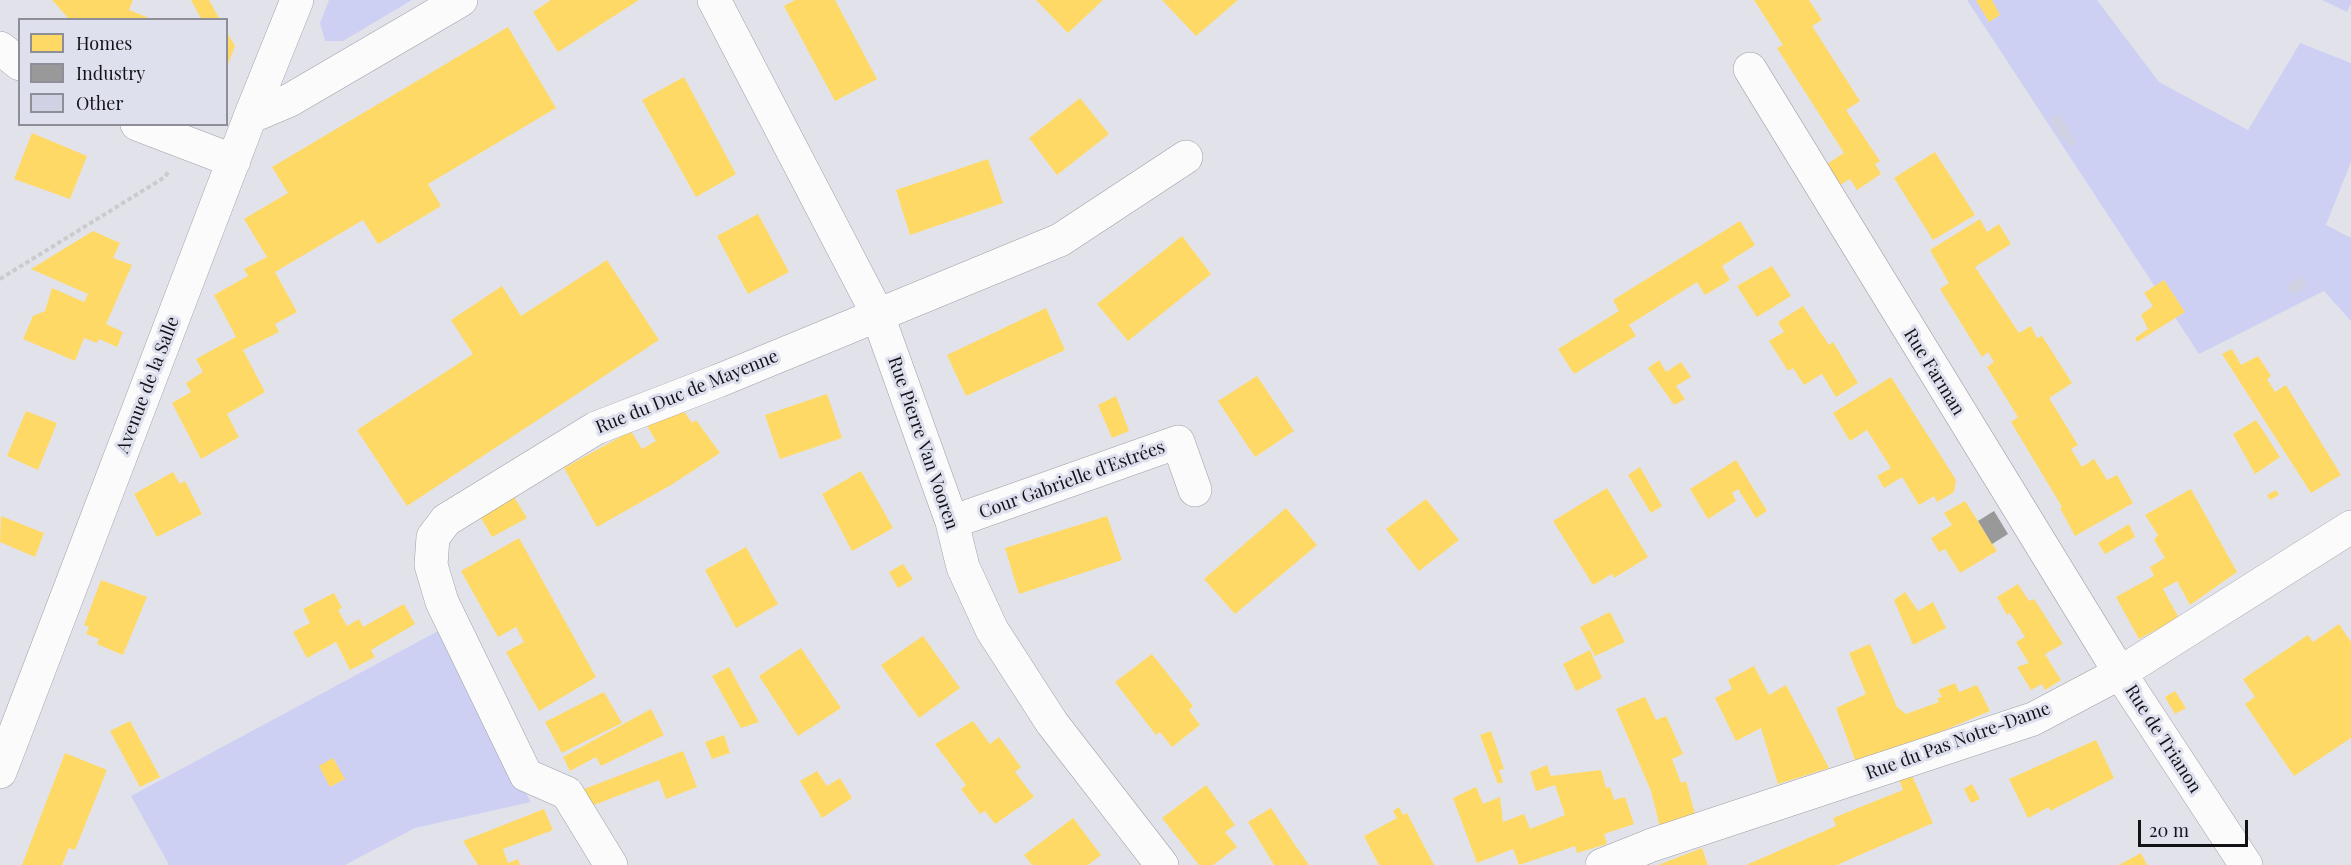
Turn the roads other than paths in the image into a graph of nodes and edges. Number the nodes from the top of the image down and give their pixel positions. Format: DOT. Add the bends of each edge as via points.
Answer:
graph roads {
  1 [pos="297,0"];
  2 [pos="461,0"];
  3 [pos="714,0"];
  4 [pos="0,48"];
  5 [pos="18,62"];
  6 [pos="1750,69"];
  7 [pos="250,117"];
  8 [pos="142,126"];
  9 [pos="1186,157"];
  10 [pos="234,161"];
  11 [pos="878,313"];
  12 [pos="1194,490"];
  13 [pos="952,522"];
  14 [pos="2351,528"];
  15 [pos="2120,673"];
  16 [pos="0,772"];
  17 [pos="611,865"];
  18 [pos="1162,865"];
  19 [pos="1602,865"];
  20 [pos="2246,865"];
  1 -- 7 [label="street, Avenue de la Salle"];
  2 -- 7 [label="street" via="290,100"];
  3 -- 11 [label="street, Rue Pierre Van Vooren"];
  4 -- 5 [label="street"];
  6 -- 15 [label="street, Rue Farman"];
  7 -- 10 [label="street, Avenue de la Salle"];
  8 -- 10 [label="street"];
  9 -- 11 [label="street, Rue du Duc de Mayenne" via="1060,240"];
  10 -- 16 [label="street, Avenue de la Salle"];
  11 -- 13 [label="street, Rue Pierre Van Vooren"];
  11 -- 17 [label="street, Rue du Duc de Mayenne" via="596,428 446,520 433,537 430,565 442,602 526,775 567,794"];
  12 -- 13 [label="street, Cour Gabrielle d'Estrées" via="1178,442"];
  13 -- 18 [label="street, Rue Pierre Van Vooren" via="963,567 992,630 1052,723"];
  14 -- 15 [label="street, Rue du Pas Notre-Dame"];
  15 -- 19 [label="street, Rue du Pas Notre-Dame" via="2033,719"];
  15 -- 20 [label="street, Rue de Trianon"];
}
